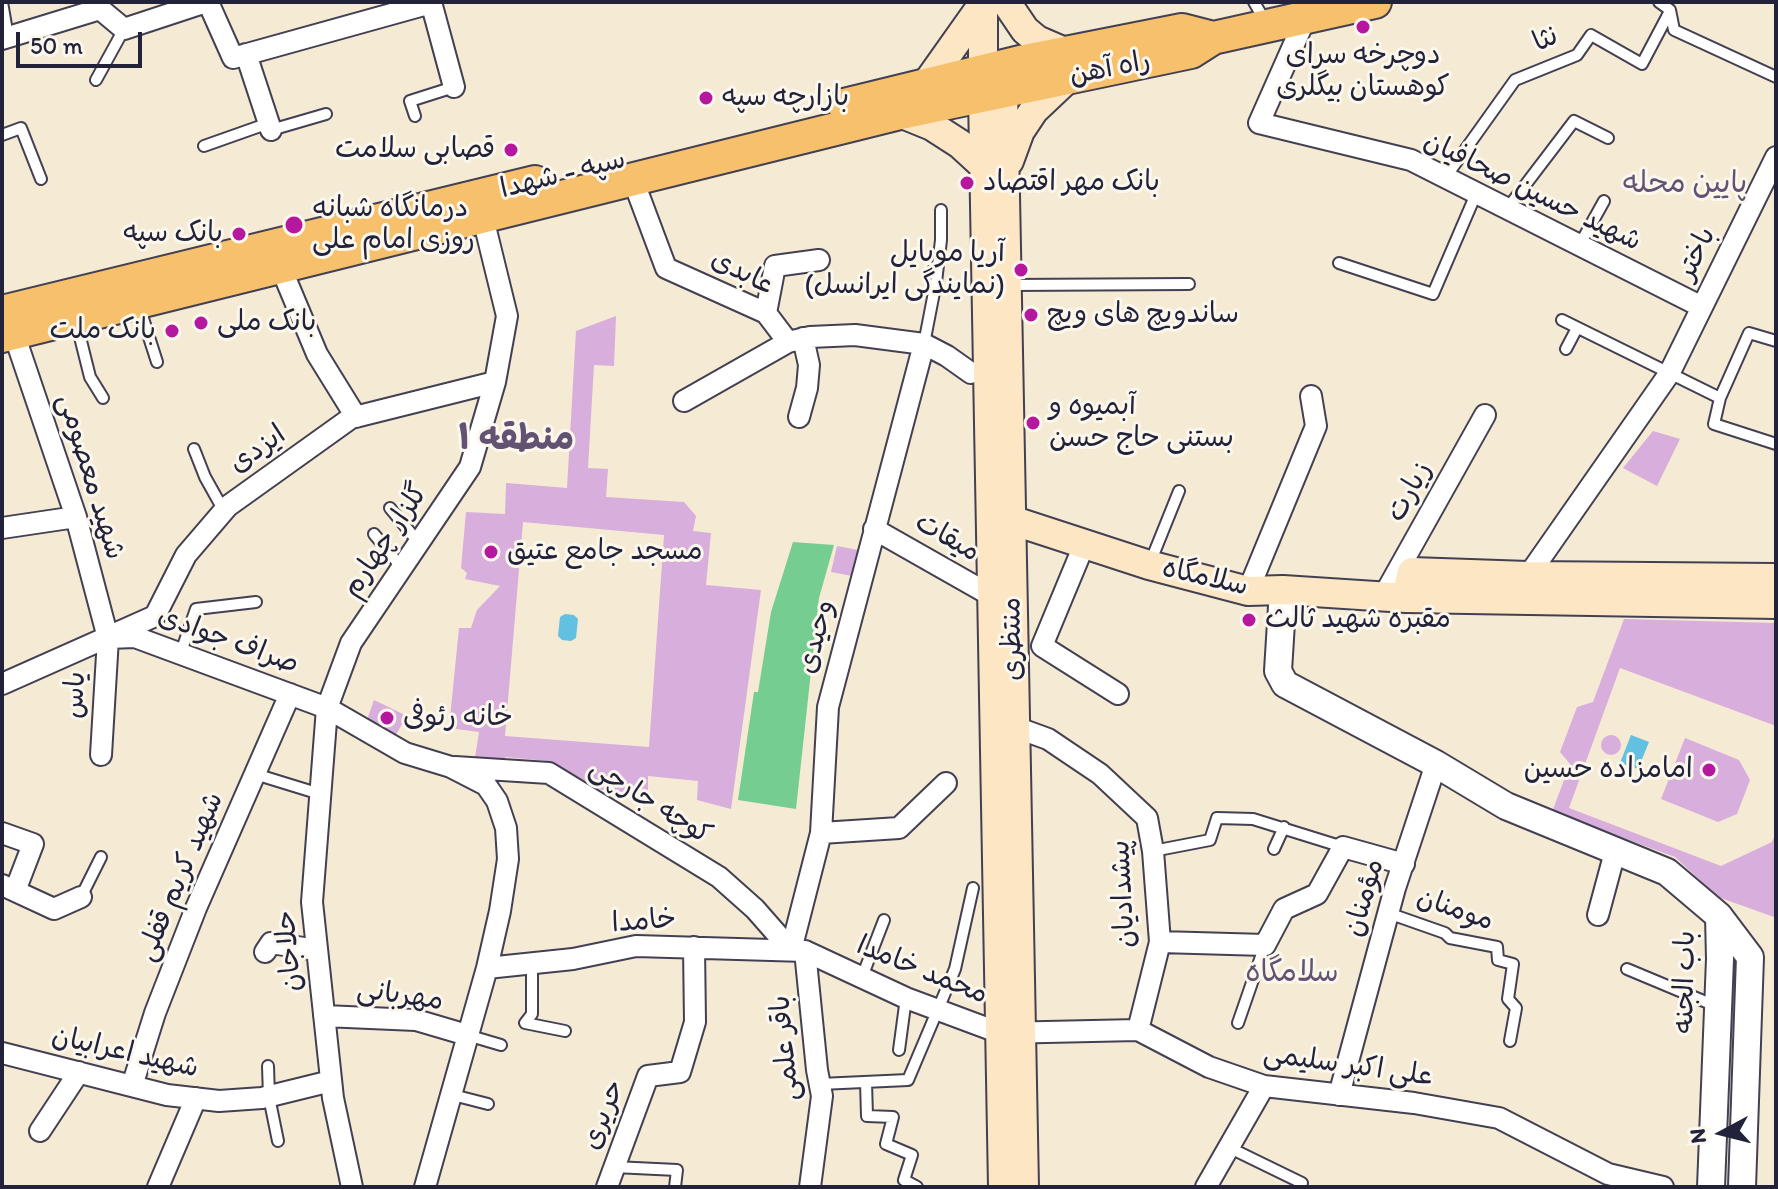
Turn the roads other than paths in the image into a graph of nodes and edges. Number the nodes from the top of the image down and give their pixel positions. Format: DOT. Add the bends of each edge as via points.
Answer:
graph roads {
  1 [pos="2,2"];
  2 [pos="207,2"];
  3 [pos="1375,2"];
  4 [pos="1659,2"];
  5 [pos="431,3"];
  6 [pos="993,3"];
  7 [pos="1670,11"];
  8 [pos="1262,14"];
  9 [pos="1306,17"];
  10 [pos="124,29"];
  11 [pos="5,38"];
  12 [pos="246,54"];
  13 [pos="1068,65"];
  14 [pos="1776,77"];
  15 [pos="96,80"];
  16 [pos="993,81"];
  17 [pos="927,83"];
  18 [pos="454,87"];
  19 [pos="900,113"];
  20 [pos="326,114"];
  21 [pos="415,116"];
  22 [pos="270,127"];
  23 [pos="2,135"];
  24 [pos="1608,138"];
  25 [pos="204,146"];
  26 [pos="1776,157"];
  27 [pos="995,172"];
  28 [pos="1445,178"];
  29 [pos="41,179"];
  30 [pos="633,180"];
  31 [pos="1476,194"];
  32 [pos="1604,201"];
  33 [pos="1507,209"];
  34 [pos="941,210"];
  35 [pos="483,218"];
  36 [pos="1579,246"];
  37 [pos="819,260"];
  38 [pos="1339,263"];
  39 [pos="281,268"];
  40 [pos="1189,284"];
  41 [pos="1007,285"];
  42 [pos="138,304"];
  43 [pos="1702,307"];
  44 [pos="766,313"];
  45 [pos="75,319"];
  46 [pos="1562,320"];
  47 [pos="6,327"];
  48 [pos="1577,328"];
  49 [pos="796,340"];
  50 [pos="1776,341"];
  51 [pos="924,344"];
  52 [pos="1566,349"];
  53 [pos="157,362"];
  54 [pos="971,373"];
  55 [pos="1669,374"];
  56 [pos="495,382"];
  57 [pos="1311,396"];
  58 [pos="103,398"];
  59 [pos="1720,398"];
  60 [pos="684,401"];
  61 [pos="1485,415"];
  62 [pos="356,417"];
  63 [pos="799,417"];
  64 [pos="1776,444"];
  65 [pos="194,449"];
  66 [pos="1179,491"];
  67 [pos="390,508"];
  68 [pos="224,511"];
  69 [pos="76,517"];
  70 [pos="1011,520"];
  71 [pos="2,528"];
  72 [pos="874,529"];
  73 [pos="374,534"];
  74 [pos="419,543"];
  75 [pos="1084,545"];
  76 [pos="1149,565"];
  77 [pos="402,568"];
  78 [pos="1776,578"];
  79 [pos="1527,587"];
  80 [pos="1283,590"];
  81 [pos="1248,591"];
  82 [pos="992,596"];
  83 [pos="1395,598"];
  84 [pos="256,602"];
  85 [pos="1776,604"];
  86 [pos="108,638"];
  87 [pos="181,652"];
  88 [pos="2,684"];
  89 [pos="290,694"];
  90 [pos="1118,694"];
  91 [pos="327,708"];
  92 [pos="1005,727"];
  93 [pos="101,755"];
  94 [pos="1436,764"];
  95 [pos="451,767"];
  96 [pos="255,774"];
  97 [pos="946,783"];
  98 [pos="320,794"];
  99 [pos="1284,827"];
  100 [pos="2,833"];
  101 [pos="821,833"];
  102 [pos="1343,847"];
  103 [pos="1274,849"];
  104 [pos="1153,851"];
  105 [pos="1615,852"];
  106 [pos="101,857"];
  107 [pos="1404,864"];
  108 [pos="9,888"];
  109 [pos="973,888"];
  110 [pos="81,897"];
  111 [pos="1388,913"];
  112 [pos="1598,915"];
  113 [pos="1719,916"];
  114 [pos="884,920"];
  115 [pos="1160,942"];
  116 [pos="1265,945"];
  117 [pos="694,947"];
  118 [pos="798,950"];
  119 [pos="265,952"];
  120 [pos="324,952"];
  121 [pos="532,964"];
  122 [pos="487,968"];
  123 [pos="1627,969"];
  124 [pos="862,977"];
  125 [pos="906,998"];
  126 [pos="1718,1007"];
  127 [pos="940,1009"];
  128 [pos="324,1016"];
  129 [pos="1238,1023"];
  130 [pos="1138,1030"];
  131 [pos="565,1031"];
  132 [pos="1010,1033"];
  133 [pos="467,1035"];
  134 [pos="1510,1041"];
  135 [pos="501,1045"];
  136 [pos="899,1050"];
  137 [pos="2,1053"];
  138 [pos="268,1066"];
  139 [pos="79,1072"];
  140 [pos="331,1081"];
  141 [pos="866,1082"];
  142 [pos="820,1084"];
  143 [pos="132,1086"];
  144 [pos="1264,1086"];
  145 [pos="449,1094"];
  146 [pos="1339,1095"];
  147 [pos="269,1097"];
  148 [pos="196,1098"];
  149 [pos="488,1104"];
  150 [pos="40,1131"];
  151 [pos="278,1141"];
  152 [pos="1228,1147"];
  153 [pos="614,1167"];
  154 [pos="1621,1182"];
  155 [pos="158,1187"];
  156 [pos="352,1187"];
  157 [pos="425,1187"];
  158 [pos="607,1187"];
  159 [pos="675,1187"];
  160 [pos="810,1187"];
  161 [pos="917,1187"];
  162 [pos="1003,1187"];
  163 [pos="1024,1187"];
  164 [pos="1206,1187"];
  165 [pos="1299,1187"];
  166 [pos="1663,1187"];
  167 [pos="1711,1187"];
  168 [pos="1742,1187"];
  1 -- 11 [label="lane"];
  2 -- 10 [label="street"];
  2 -- 12 [label="street" via="233,58"];
  3 -- 9 [label="main road, راه آهن"];
  4 -- 7 [label="lane"];
  5 -- 12 [label="street"];
  5 -- 18 [label="street"];
  6 -- 13 [label="main road"];
  6 -- 16 [label="main road, منتظری"];
  6 -- 17 [label="main road"];
  7 -- 14 [label="lane" via="1674,30"];
  7 -- 28 [label="lane, نثا" via="1642,64 1591,35 1577,55 1515,80"];
  8 -- 9 [label="main road, راه آهن"];
  8 -- 13 [label="main road, راه آهن" via="1213,38 1182,30"];
  9 -- 28 [label="street, شهید حسین صحافیان" via="1259,123 1411,160"];
  10 -- 11 [label="street" via="100,9"];
  10 -- 15 [label="lane"];
  12 -- 22 [label="street"];
  13 -- 16 [label="main road, راه آهن"];
  13 -- 27 [label="main road"];
  16 -- 17 [label="main road, سپه - شهدا"];
  16 -- 19 [label="main road, سپه - شهدا"];
  16 -- 27 [label="main road, منتظری"];
  17 -- 47 [label="main road, سپه - شهدا"];
  18 -- 21 [label="lane" via="410,101"];
  19 -- 27 [label="main road" via="932,126"];
  19 -- 30 [label="main road, سپه - شهدا"];
  20 -- 22 [label="lane"];
  22 -- 25 [label="lane"];
  23 -- 29 [label="lane" via="21,128"];
  24 -- 33 [label="lane" via="1574,121"];
  26 -- 43 [label="street, باختر"];
  27 -- 41 [label="main road, منتظری"];
  27 -- 82 [label="main road, منتظری"];
  28 -- 31 [label="street, شهید حسین صحافیان"];
  30 -- 35 [label="main road, سپه - شهدا"];
  30 -- 44 [label="street, عابدی" via="666,268"];
  31 -- 33 [label="street, شهید حسین صحافیان"];
  31 -- 38 [label="lane" via="1433,294"];
  32 -- 36 [label="lane"];
  33 -- 36 [label="street, شهید حسین صحافیان"];
  34 -- 51 [label="lane" via="936,282"];
  35 -- 39 [label="main road, سپه - شهدا"];
  35 -- 56 [label="street, گلزار چهارم" via="507,316"];
  36 -- 43 [label="street, شهید حسین صحافیان"];
  37 -- 44 [label="street" via="775,266"];
  39 -- 42 [label="main road, سپه - شهدا"];
  39 -- 62 [label="street" via="317,354"];
  40 -- 41 [label="lane"];
  41 -- 70 [label="main road, منتظری"];
  42 -- 45 [label="main road, سپه - شهدا"];
  42 -- 53 [label="lane"];
  43 -- 55 [label="street, باختر"];
  44 -- 49 [label="street, عابدی"];
  45 -- 47 [label="main road, سپه - شهدا"];
  45 -- 58 [label="lane" via="90,377"];
  46 -- 48 [label="lane"];
  47 -- 69 [label="street, شهید معصومی"];
  48 -- 52 [label="lane"];
  48 -- 55 [label="lane"];
  49 -- 51 [label="street" via="855,335"];
  49 -- 60 [label="street"];
  49 -- 63 [label="street" via="809,365"];
  50 -- 59 [label="lane" via="1749,333"];
  51 -- 54 [label="street"];
  51 -- 72 [label="street, وحیدی"];
  55 -- 59 [label="lane"];
  55 -- 79 [label="street, باختر"];
  56 -- 62 [label="street, ایزدی"];
  56 -- 74 [label="street, گلزار چهارم" via="470,467"];
  57 -- 81 [label="street" via="1316,426"];
  59 -- 64 [label="lane" via="1714,424"];
  61 -- 83 [label="street, زیارت"];
  62 -- 68 [label="street, ایزدی"];
  65 -- 68 [label="lane"];
  66 -- 76 [label="lane"];
  67 -- 74 [label="lane"];
  68 -- 86 [label="street, ایزدی" via="186,555 155,616"];
  69 -- 71 [label="street"];
  69 -- 86 [label="street, شهید معصومی"];
  70 -- 75 [label="main road, سلامگاه"];
  70 -- 92 [label="main road, منتظری"];
  72 -- 82 [label="street, میقات"];
  72 -- 101 [label="street, وحیدی" via="828,707"];
  73 -- 77 [label="lane"];
  74 -- 77 [label="street, گلزار چهارم"];
  75 -- 76 [label="main road, سلامگاه"];
  75 -- 90 [label="street" via="1042,646"];
  76 -- 81 [label="main road, سلامگاه"];
  77 -- 91 [label="street, گلزار چهارم" via="351,643"];
  78 -- 79 [label="main road"];
  79 -- 83 [label="main road" via="1412,572"];
  79 -- 85 [label="main road"];
  80 -- 81 [label="main road, سلامگاه"];
  80 -- 83 [label="main road, سلامگاه"];
  80 -- 94 [label="street" via="1278,671 1285,684"];
  82 -- 92 [label="main road, منتظری"];
  84 -- 87 [label="lane" via="196,609"];
  86 -- 87 [label="street, صراف جوادی" via="135,637"];
  86 -- 88 [label="street, ایزدی"];
  86 -- 93 [label="street, یاس"];
  87 -- 89 [label="street, صراف جوادی"];
  89 -- 91 [label="street, صراف جوادی"];
  89 -- 96 [label="street, شهید کریم قفلی"];
  91 -- 95 [label="street, صراف جوادی" via="405,753"];
  91 -- 98 [label="street, حلاجان"];
  92 -- 104 [label="street, پیشدادیان" via="1048,739 1100,774 1147,818"];
  92 -- 132 [label="main road, منتظری"];
  94 -- 105 [label="street" via="1506,806"];
  94 -- 107 [label="street, مؤمنان"];
  95 -- 118 [label="street, کوچه جارچی" via="549,773 719,877"];
  95 -- 122 [label="street" via="486,785 506,828 508,859"];
  96 -- 98 [label="lane"];
  96 -- 143 [label="street, شهید کریم قفلی" via="191,920"];
  97 -- 101 [label="street" via="899,828"];
  98 -- 120 [label="street, حلاجان" via="312,902"];
  99 -- 102 [label="lane"];
  99 -- 103 [label="lane"];
  99 -- 104 [label="lane" via="1217,818 1210,840"];
  100 -- 108 [label="street" via="33,844"];
  101 -- 118 [label="street, وحیدی"];
  102 -- 107 [label="street"];
  102 -- 116 [label="street" via="1317,894 1284,909"];
  104 -- 115 [label="street, پیشدادیان"];
  105 -- 112 [label="street"];
  105 -- 113 [label="street" via="1667,872"];
  106 -- 110 [label="lane"];
  107 -- 111 [label="street, مؤمنان"];
  108 -- 110 [label="street" via="54,909"];
  109 -- 127 [label="lane"];
  111 -- 134 [label="lane, مومنان" via="1450,938 1497,947 1498,960 1513,964 1508,999 1516,1008"];
  111 -- 146 [label="street, مؤمنان"];
  113 -- 126 [label="street, باب الجنه"];
  113 -- 168 [label="street, باب الجنه" via="1750,957"];
  114 -- 124 [label="lane"];
  115 -- 116 [label="street"];
  115 -- 130 [label="street, پیشدادیان"];
  116 -- 129 [label="lane"];
  117 -- 118 [label="street, خامدا"];
  117 -- 121 [label="street, خامدا" via="636,946"];
  117 -- 153 [label="street, حریری" via="695,1022 680,1072 648,1076"];
  118 -- 124 [label="street, محمد خامدا"];
  118 -- 142 [label="street, باقر علمی"];
  119 -- 120 [label="street" via="271,943"];
  120 -- 128 [label="street, حلاجان"];
  121 -- 122 [label="street, خامدا"];
  121 -- 131 [label="lane" via="532,1014 525,1023"];
  122 -- 133 [label="street"];
  123 -- 126 [label="lane"];
  124 -- 125 [label="street, محمد خامدا"];
  125 -- 127 [label="street, محمد خامدا"];
  125 -- 136 [label="lane"];
  126 -- 167 [label="street, باب الجنه"];
  127 -- 132 [label="street, محمد خامدا"];
  127 -- 141 [label="lane" via="908,1080"];
  128 -- 133 [label="street, مهربانی" via="416,1020"];
  128 -- 140 [label="street, حلاجان"];
  130 -- 132 [label="street, علی اکبر سلیمی"];
  130 -- 144 [label="street, علی اکبر سلیمی" via="1209,1067"];
  132 -- 162 [label="main road, منتظری"];
  132 -- 163 [label="main road, منتظری"];
  133 -- 135 [label="lane"];
  133 -- 145 [label="street"];
  137 -- 139 [label="street, شهید اعرابیان"];
  138 -- 147 [label="lane"];
  139 -- 143 [label="street, شهید اعرابیان"];
  139 -- 150 [label="street"];
  140 -- 147 [label="street, شهید اعرابیان"];
  140 -- 156 [label="street, حلاجان"];
  141 -- 142 [label="lane"];
  141 -- 161 [label="lane" via="867,1116 893,1117 886,1144 912,1155 904,1180"];
  142 -- 160 [label="street, باقر علمی"];
  143 -- 148 [label="street, شهید اعرابیان"];
  144 -- 146 [label="street, علی اکبر سلیمی"];
  144 -- 152 [label="street"];
  145 -- 149 [label="lane"];
  145 -- 157 [label="street"];
  146 -- 154 [label="street, علی اکبر سلیمی" via="1499,1118"];
  147 -- 148 [label="street, شهید اعرابیان"];
  147 -- 151 [label="lane"];
  148 -- 155 [label="street"];
  152 -- 164 [label="street"];
  152 -- 165 [label="lane" via="1302,1183"];
  153 -- 158 [label="street, حریری"];
  153 -- 159 [label="lane" via="677,1170"];
  154 -- 166 [label="street, علی اکبر سلیمی"];
}
